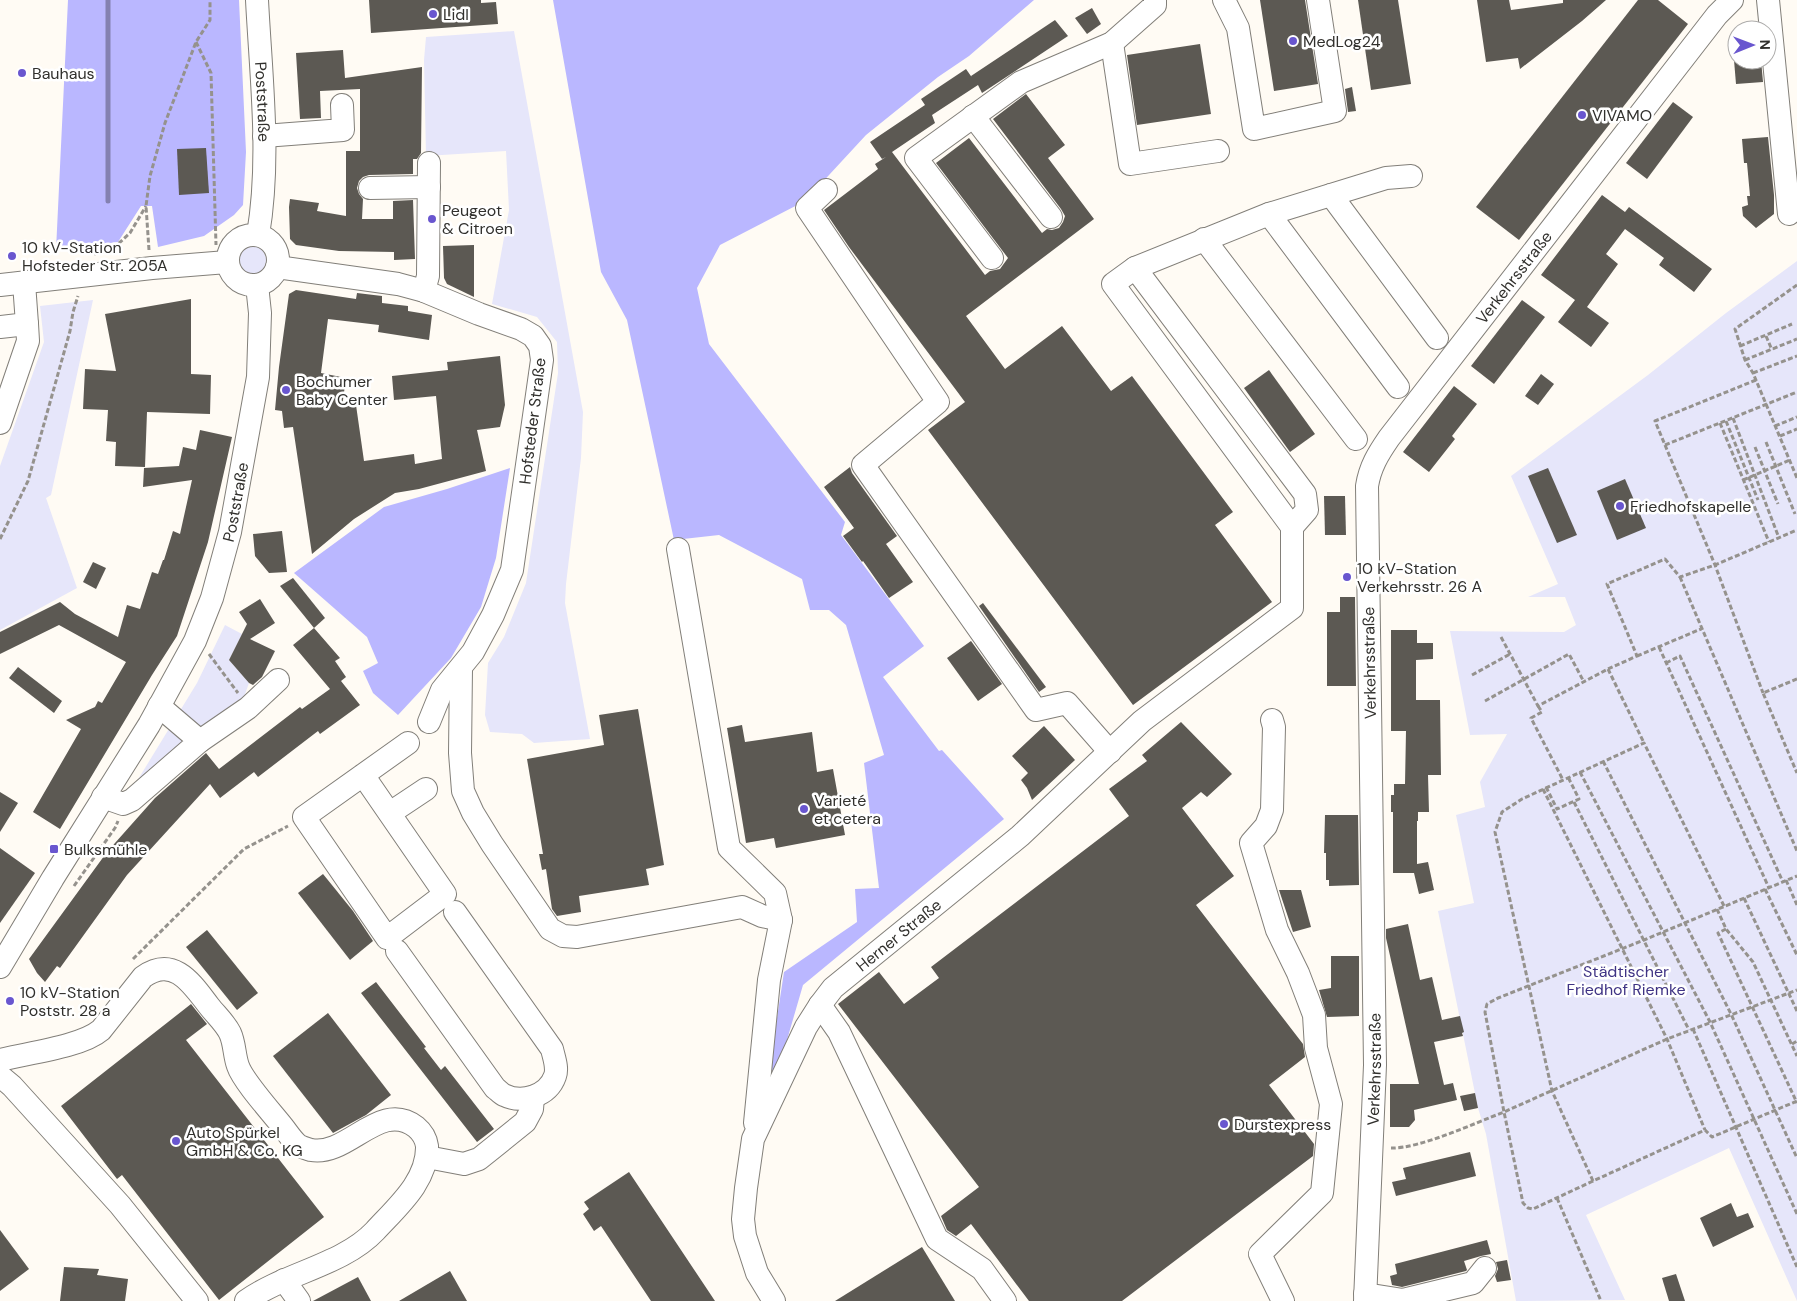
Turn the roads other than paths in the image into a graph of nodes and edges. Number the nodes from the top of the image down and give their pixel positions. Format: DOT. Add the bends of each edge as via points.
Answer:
graph roads {
  1 [pos="257,0"];
  2 [pos="1155,0"];
  3 [pos="1224,0"];
  4 [pos="1318,0"];
  5 [pos="1732,0"];
  6 [pos="1768,0"];
  7 [pos="1112,43"];
  8 [pos="342,105"];
  9 [pos="974,116"];
  10 [pos="264,136"];
  11 [pos="1218,151"];
  12 [pos="429,163"];
  13 [pos="1411,176"];
  14 [pos="429,187"];
  15 [pos="370,188"];
  16 [pos="826,190"];
  17 [pos="1331,195"];
  18 [pos="1269,214"];
  19 [pos="1789,214"];
  20 [pos="1051,217"];
  21 [pos="258,236"];
  22 [pos="1204,240"];
  23 [pos="992,258"];
  24 [pos="222,263"];
  25 [pos="277,267"];
  26 [pos="24,283"];
  27 [pos="0,285"];
  28 [pos="256,285"];
  29 [pos="424,291"];
  30 [pos="27,324"];
  31 [pos="0,327"];
  32 [pos="1437,338"];
  33 [pos="1398,387"];
  34 [pos="0,423"];
  35 [pos="1356,438"];
  36 [pos="678,550"];
  37 [pos="461,668"];
  38 [pos="278,680"];
  39 [pos="159,706"];
  40 [pos="1272,720"];
  41 [pos="428,722"];
  42 [pos="200,741"];
  43 [pos="408,743"];
  44 [pos="1110,752"];
  45 [pos="363,775"];
  46 [pos="426,789"];
  47 [pos="102,797"];
  48 [pos="390,813"];
  49 [pos="455,912"];
  50 [pos="781,920"];
  51 [pos="398,952"];
  52 [pos="0,967"];
  53 [pos="820,1005"];
  54 [pos="0,1060"];
  55 [pos="0,1076"];
  56 [pos="533,1097"];
  57 [pos="753,1139"];
  58 [pos="427,1156"];
  59 [pos="1485,1268"];
  60 [pos="284,1280"];
  61 [pos="1365,1298"];
  62 [pos="197,1301"];
  63 [pos="246,1301"];
  64 [pos="300,1301"];
  65 [pos="774,1301"];
  66 [pos="1005,1301"];
  67 [pos="1283,1301"];
  1 -- 10 [label="street, Poststraße"];
  2 -- 7 [label="street" via="1155,5"];
  3 -- 4 [label="street" via="1238,28 1254,129 1335,111"];
  5 -- 61 [label="street, Verkehrsstraße" via="1717,15 1389,438 1369,472 1375,1065"];
  6 -- 19 [label="street"];
  7 -- 9 [label="street" via="1021,82"];
  7 -- 11 [label="street" via="1130,164"];
  8 -- 10 [label="street" via="343,130"];
  9 -- 20 [label="street"];
  9 -- 23 [label="street" via="916,158"];
  10 -- 21 [label="street, Poststraße" via="264,180"];
  12 -- 14 [label="street"];
  13 -- 17 [label="street" via="1386,178"];
  14 -- 15 [label="street"];
  14 -- 29 [label="street" via="428,276"];
  16 -- 44 [label="street" via="808,208 938,402 863,465 1036,710 1067,703"];
  17 -- 18 [label="street"];
  17 -- 32 [label="street"];
  18 -- 22 [label="street"];
  18 -- 33 [label="street"];
  21 -- 24 [label="street" via="238,240"];
  21 -- 25 [label="street" via="266,239 276,251"];
  22 -- 35 [label="street"];
  22 -- 44 [label="street, Herner Straße" via="1135,268 1304,494 1306,510 1292,527 1292,608 1142,721"];
  24 -- 26 [label="street"];
  24 -- 28 [label="street" via="236,280"];
  25 -- 28 [label="street" via="270,279"];
  25 -- 29 [label="street, Hofsteder Straße" via="398,284"];
  26 -- 27 [label="street"];
  26 -- 30 [label="street"];
  28 -- 39 [label="street, Poststraße" via="260,313 258,377 230,532 196,641"];
  29 -- 37 [label="street, Hofsteder Straße" via="522,329 540,346 542,360 512,570 493,615"];
  30 -- 31 [label="street"];
  30 -- 34 [label="street" via="28,341"];
  36 -- 50 [label="street" via="729,848 775,893"];
  37 -- 41 [label="street, Hofsteder Straße" via="442,690"];
  37 -- 50 [label="street" via="460,762 463,791 492,844 550,929 563,936 577,937 742,907"];
  38 -- 42 [label="street" via="248,708"];
  39 -- 42 [label="street"];
  39 -- 47 [label="street, Poststraße"];
  40 -- 67 [label="street" via="1272,810 1266,826 1251,843 1277,930 1314,1014 1316,1048 1331,1104 1322,1192 1260,1254"];
  42 -- 47 [label="street" via="132,800 123,804"];
  43 -- 45 [label="street"];
  44 -- 53 [label="street, Herner Straße" via="1020,836 833,988"];
  45 -- 48 [label="street"];
  45 -- 48 [label="street" via="304,817 387,938 445,894"];
  46 -- 48 [label="street"];
  47 -- 52 [label="street, Poststraße"];
  49 -- 56 [label="street" via="552,1049 555,1076 543,1092"];
  50 -- 57 [label="street" via="768,990"];
  51 -- 56 [label="street" via="495,1088 504,1096"];
  53 -- 57 [label="street, Herner Straße" via="806,1027"];
  53 -- 66 [label="street" via="839,1032 937,1239 982,1269"];
  54 -- 58 [label="street" via="94,1037 136,985 152,971 172,970 192,984 229,1031 238,1067 298,1145 325,1150 375,1124 393,1119 409,1122 420,1130 426,1142"];
  55 -- 62 [label="street" via="120,1205"];
  56 -- 58 [label="street" via="532,1109 525,1122 479,1159 464,1164"];
  57 -- 65 [label="street, Herner Straße" via="743,1219 745,1236 757,1273"];
  58 -- 60 [label="street" via="417,1183 364,1242"];
  59 -- 61 [label="street" via="1473,1283 1403,1300"];
  60 -- 63 [label="street"];
  60 -- 64 [label="street"];
}
